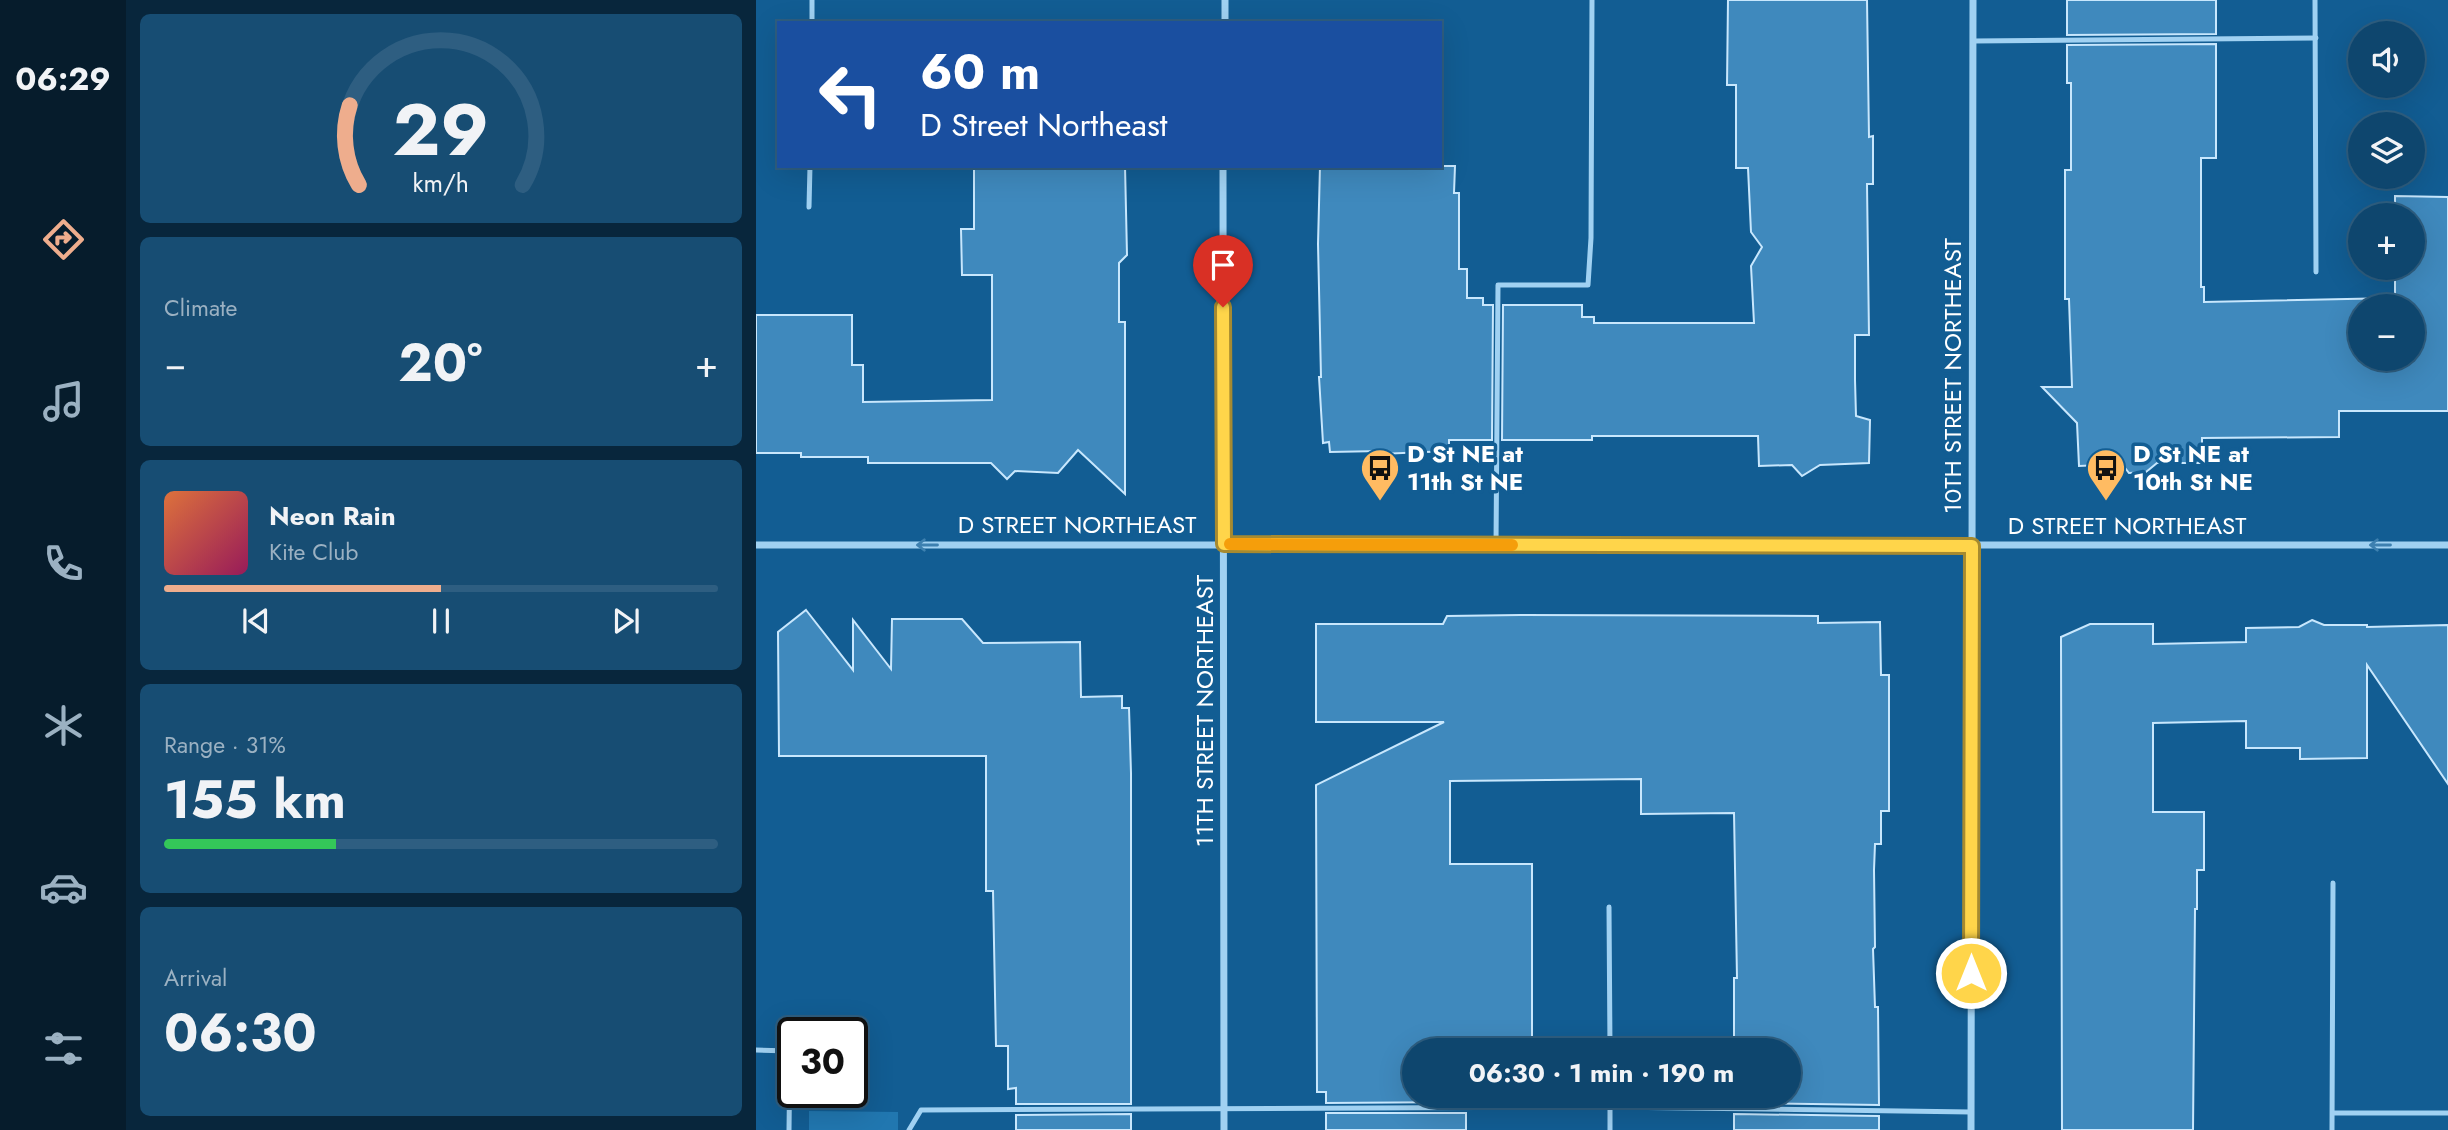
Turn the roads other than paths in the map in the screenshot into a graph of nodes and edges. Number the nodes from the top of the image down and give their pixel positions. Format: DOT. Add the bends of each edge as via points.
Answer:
graph roads {
  1 [pos="812,0"];
  2 [pos="1225,0"];
  3 [pos="1592,0"];
  4 [pos="1973,0"];
  5 [pos="2315,0"];
  6 [pos="812,21"];
  7 [pos="1225,21"];
  8 [pos="2316,38"];
  9 [pos="1973,41"];
  10 [pos="810,168"];
  11 [pos="1223,168"];
  12 [pos="809,207"];
  13 [pos="2316,272"];
  14 [pos="1224,544"];
  15 [pos="756,545"];
  16 [pos="1496,545"];
  17 [pos="2448,545"];
  18 [pos="1972,546"];
  19 [pos="2333,883"];
  20 [pos="1609,907"];
  21 [pos="1610,1038"];
  22 [pos="756,1050"];
  23 [pos="1417,1108"];
  24 [pos="1610,1108"];
  25 [pos="1682,1108"];
  26 [pos="1224,1109"];
  27 [pos="1971,1112"];
  28 [pos="2448,1113"];
  29 [pos="2333,1114"];
  30 [pos="789,1130"];
  31 [pos="909,1130"];
  32 [pos="1224,1130"];
  33 [pos="1611,1130"];
  34 [pos="1971,1130"];
  35 [pos="2332,1130"];
  1 -- 6 [label="lane"];
  2 -- 7 [label="street"];
  3 -- 16 [label="lane" via="1588,285 1498,285"];
  4 -- 9 [label="street, 10TH STREET NORTHEAST"];
  5 -- 8 [label="lane"];
  8 -- 9 [label="lane"];
  8 -- 13 [label="lane"];
  9 -- 18 [label="street, 10TH STREET NORTHEAST"];
  10 -- 12 [label="lane"];
  11 -- 14 [label="street, 11TH STREET NORTHEAST"];
  14 -- 15 [label="street, D STREET NORTHEAST, one-way"];
  14 -- 16 [label="street, D STREET NORTHEAST"];
  14 -- 26 [label="street, 11TH STREET NORTHEAST"];
  16 -- 18 [label="street, D STREET NORTHEAST"];
  17 -- 18 [label="street, D STREET NORTHEAST, one-way"];
  18 -- 27 [label="street, 10TH STREET NORTHEAST"];
  19 -- 29 [label="lane"];
  20 -- 21 [label="lane"];
  22 -- 30 [label="lane" via="790,1051"];
  23 -- 26 [label="lane"];
  24 -- 33 [label="lane"];
  25 -- 27 [label="lane"];
  26 -- 31 [label="lane" via="921,1110"];
  26 -- 32 [label="street, 11TH STREET NORTHEAST"];
  27 -- 34 [label="street, 10TH STREET NORTHEAST"];
  28 -- 29 [label="lane"];
  29 -- 35 [label="lane"];
}
